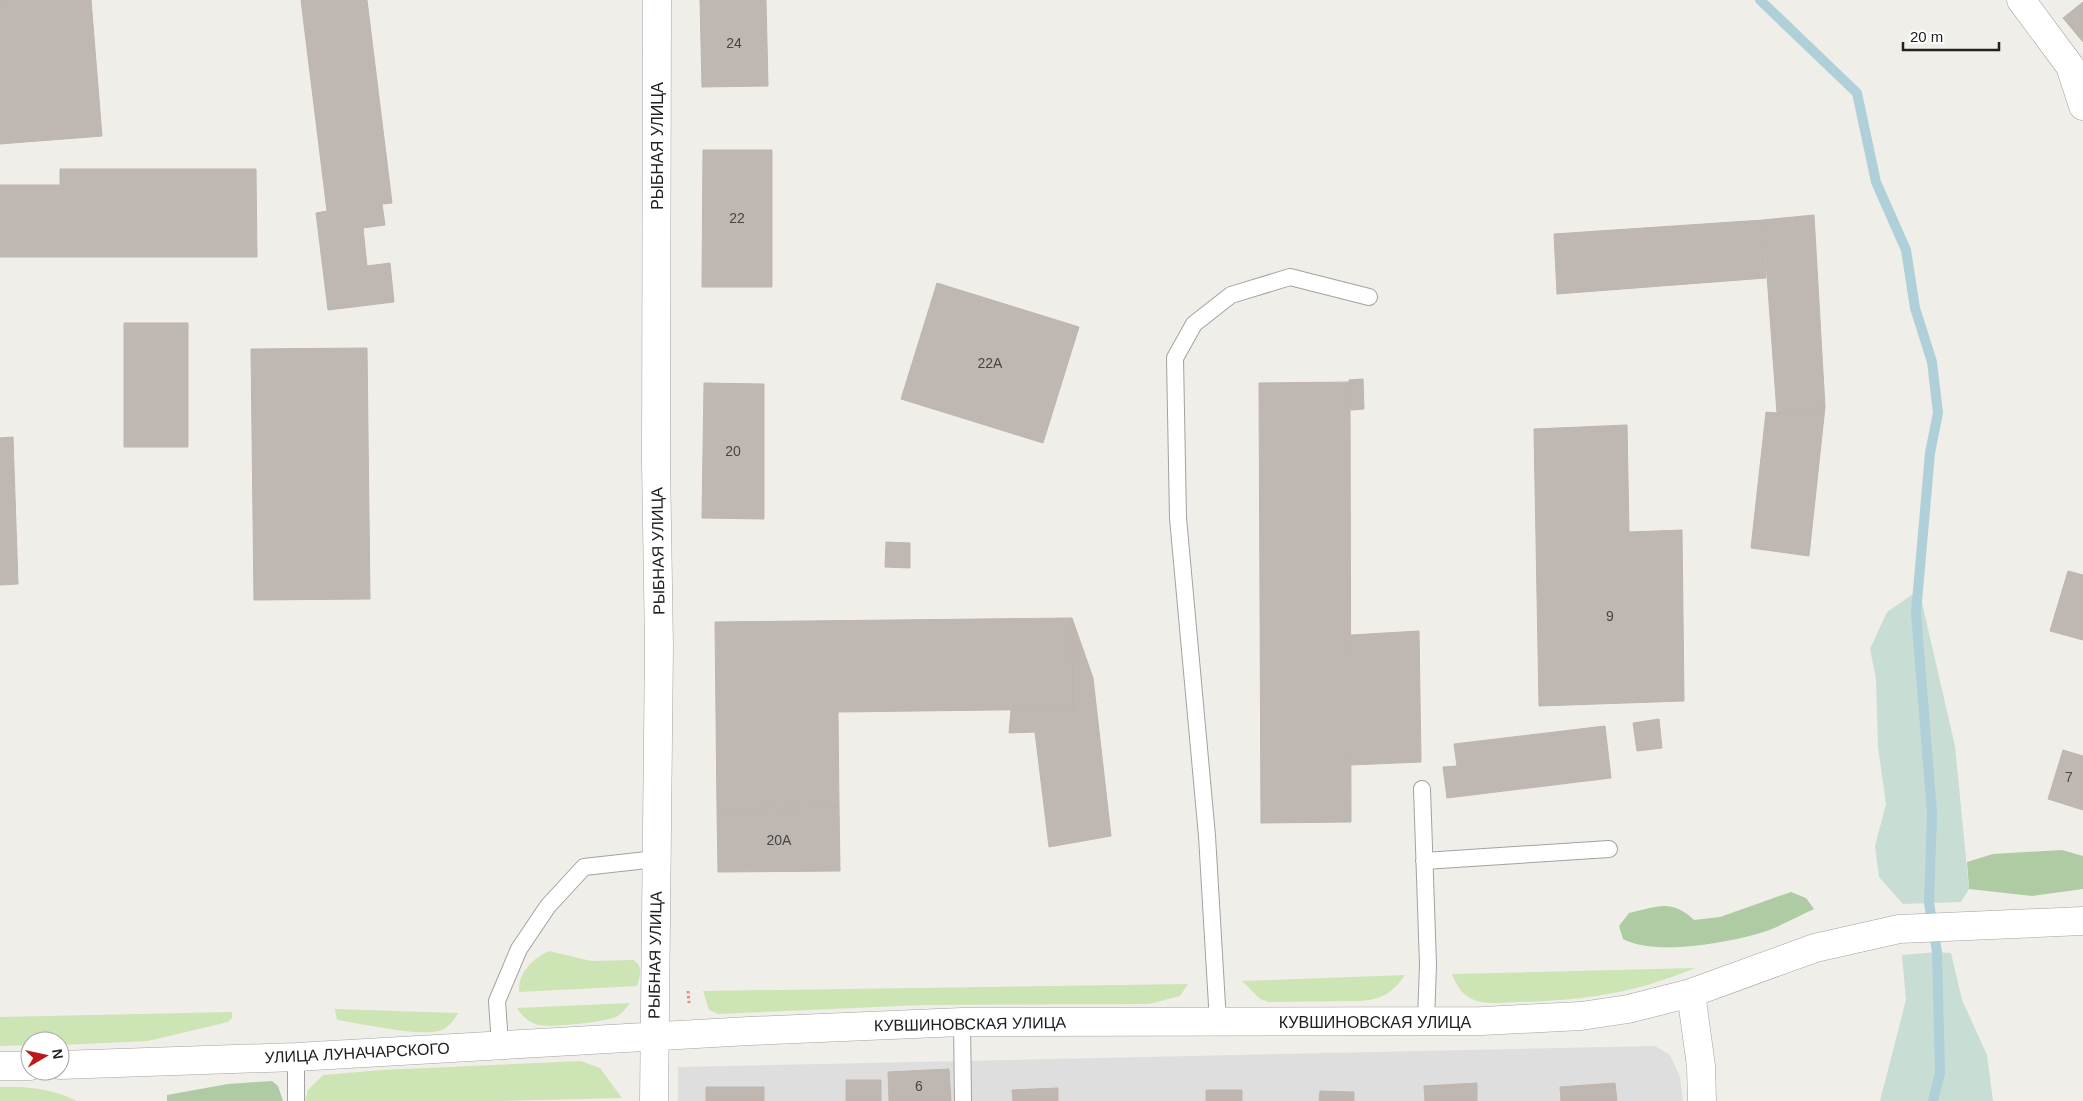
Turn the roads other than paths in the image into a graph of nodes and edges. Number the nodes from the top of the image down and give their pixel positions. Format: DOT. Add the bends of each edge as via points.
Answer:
graph roads {
  1 [pos="657,0"];
  2 [pos="2022,0"];
  3 [pos="2083,106"];
  4 [pos="1369,297"];
  5 [pos="1422,789"];
  6 [pos="1609,849"];
  7 [pos="656,859"];
  8 [pos="1424,861"];
  9 [pos="2083,921"];
  10 [pos="1691,993"];
  11 [pos="1426,1020"];
  12 [pos="962,1022"];
  13 [pos="1218,1022"];
  14 [pos="654,1037"];
  15 [pos="500,1046"];
  16 [pos="296,1057"];
  17 [pos="70,1065"];
  18 [pos="0,1066"];
  19 [pos="20,1066"];
  20 [pos="296,1101"];
  21 [pos="654,1101"];
  22 [pos="963,1101"];
  23 [pos="1702,1101"];
  1 -- 7 [label="street, РЫБНАЯ УЛИЦА" via="659,646"];
  2 -- 3 [label="street" via="2070,66"];
  4 -- 13 [label="lane" via="1290,277 1231,295 1194,324 1175,358 1178,518 1206,836"];
  5 -- 8 [label="lane"];
  6 -- 8 [label="lane"];
  7 -- 14 [label="street, РЫБНАЯ УЛИЦА"];
  7 -- 15 [label="lane" via="584,867 548,906 519,949 497,1001"];
  8 -- 11 [label="lane" via="1428,965"];
  9 -- 10 [label="street, КУВШИНОВСКАЯ УЛИЦА" via="1899,929 1815,948"];
  10 -- 11 [label="street, КУВШИНОВСКАЯ УЛИЦА" via="1628,1009 1582,1016"];
  10 -- 23 [label="street" via="1701,1066"];
  11 -- 13 [label="street, КУВШИНОВСКАЯ УЛИЦА"];
  12 -- 13 [label="street, КУВШИНОВСКАЯ УЛИЦА"];
  12 -- 14 [label="street, КУВШИНОВСКАЯ УЛИЦА"];
  12 -- 22 [label="lane"];
  14 -- 15 [label="street, УЛИЦА ЛУНАЧАРСКОГО"];
  14 -- 21 [label="street, РЫБНАЯ УЛИЦА"];
  15 -- 16 [label="street, УЛИЦА ЛУНАЧАРСКОГО"];
  16 -- 17 [label="street, УЛИЦА ЛУНАЧАРСКОГО"];
  16 -- 20 [label="lane"];
  18 -- 19 [label="street"];
}
